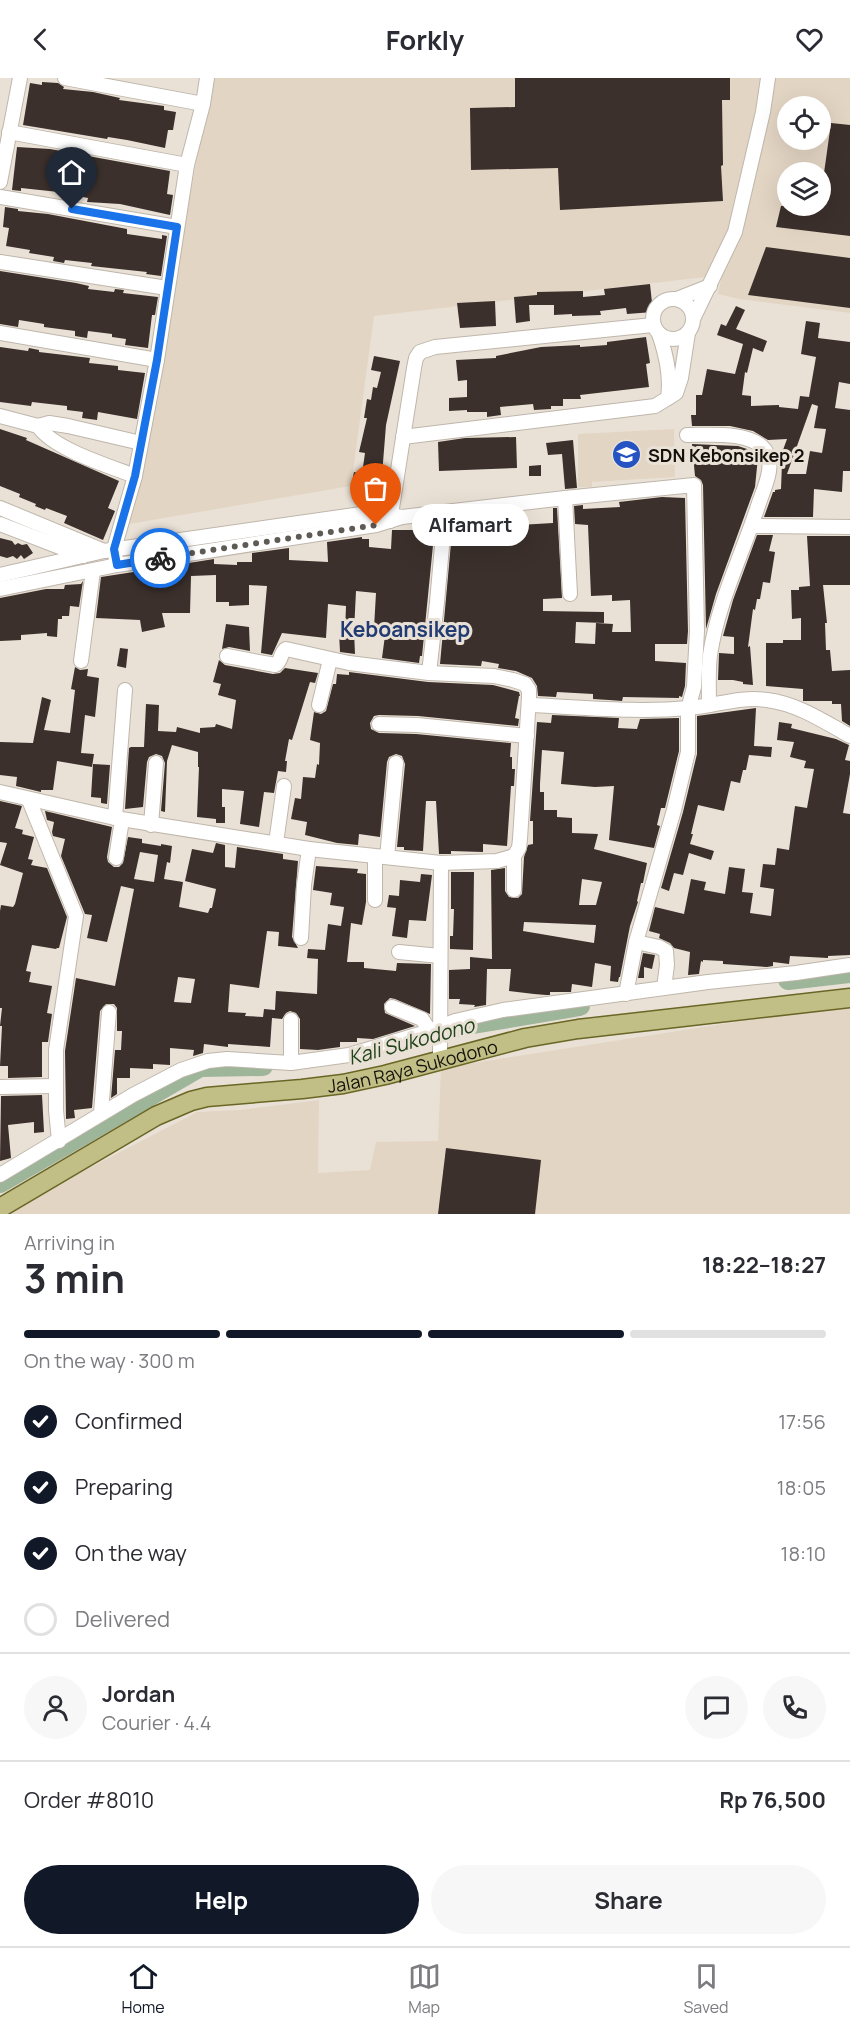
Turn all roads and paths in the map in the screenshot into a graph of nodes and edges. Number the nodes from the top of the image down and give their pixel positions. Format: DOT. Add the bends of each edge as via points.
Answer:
graph roads {
  1 [pos="20,78"];
  2 [pos="65,78"];
  3 [pos="207,78"];
  4 [pos="768,78"];
  5 [pos="203,104"];
  6 [pos="9,132"];
  7 [pos="187,165"];
  8 [pos="0,182"];
  9 [pos="0,197"];
  10 [pos="177,227"];
  11 [pos="0,262"];
  12 [pos="710,286"];
  13 [pos="167,288"];
  14 [pos="677,299"];
  15 [pos="691,326"];
  16 [pos="656,329"];
  17 [pos="0,333"];
  18 [pos="157,360"];
  19 [pos="668,399"];
  20 [pos="0,416"];
  21 [pos="38,426"];
  22 [pos="687,435"];
  23 [pos="404,437"];
  24 [pos="141,443"];
  25 [pos="135,476"];
  26 [pos="565,498"];
  27 [pos="0,508"];
  28 [pos="445,513"];
  29 [pos="394,517"];
  30 [pos="0,524"];
  31 [pos="752,526"];
  32 [pos="850,527"];
  33 [pos="109,550"];
  34 [pos="83,556"];
  35 [pos="117,565"];
  36 [pos="93,571"];
  37 [pos="0,575"];
  38 [pos="0,589"];
  39 [pos="570,594"];
  40 [pos="227,656"];
  41 [pos="330,660"];
  42 [pos="81,661"];
  43 [pos="429,673"];
  44 [pos="125,690"];
  45 [pos="319,705"];
  46 [pos="528,705"];
  47 [pos="696,707"];
  48 [pos="379,724"];
  49 [pos="527,736"];
  50 [pos="850,736"];
  51 [pos="156,763"];
  52 [pos="396,763"];
  53 [pos="285,786"];
  54 [pos="0,792"];
  55 [pos="29,800"];
  56 [pos="119,819"];
  57 [pos="152,825"];
  58 [pos="276,843"];
  59 [pos="309,849"];
  60 [pos="514,856"];
  61 [pos="381,857"];
  62 [pos="116,858"];
  63 [pos="441,863"];
  64 [pos="514,890"];
  65 [pos="375,900"];
  66 [pos="301,938"];
  67 [pos="636,942"];
  68 [pos="399,952"];
  69 [pos="440,956"];
  70 [pos="850,965"];
  71 [pos="664,988"];
  72 [pos="626,994"];
  73 [pos="850,998"];
  74 [pos="392,1007"];
  75 [pos="109,1012"];
  76 [pos="291,1020"];
  77 [pos="436,1029"];
  78 [pos="440,1055"];
  79 [pos="291,1063"];
  80 [pos="55,1086"];
  81 [pos="0,1087"];
  82 [pos="101,1113"];
  83 [pos="58,1141"];
  84 [pos="0,1175"];
  85 [pos="0,1208"];
  1 -- 6 [label="street"];
  2 -- 5 [label="street"];
  3 -- 5 [label="street"];
  4 -- 12 [label="street" via="735,232"];
  5 -- 7 [label="street"];
  6 -- 7 [label="street"];
  6 -- 8 [label="street"];
  7 -- 10 [label="street"];
  9 -- 10 [label="street"];
  10 -- 13 [label="street"];
  11 -- 13 [label="street"];
  12 -- 14 [label="street"];
  12 -- 15 [label="street"];
  13 -- 18 [label="street"];
  14 -- 15 [label="street" via="692,310"];
  14 -- 16 [label="street" via="667,299 658,305 653,314"];
  15 -- 16 [label="street" via="679,338 668,339"];
  15 -- 19 [label="street" via="681,378 676,393"];
  16 -- 19 [label="street" via="666,354"];
  16 -- 23 [label="street" via="422,350 416,358"];
  17 -- 18 [label="street"];
  18 -- 24 [label="street"];
  19 -- 23 [label="street" via="647,407"];
  20 -- 21 [label="street"];
  21 -- 24 [label="street" via="68,426"];
  21 -- 25 [label="street" via="61,446"];
  22 -- 31 [label="street" via="753,440 767,452 769,472"];
  23 -- 29 [label="street"];
  24 -- 25 [label="street"];
  25 -- 33 [label="street"];
  26 -- 28 [label="street"];
  26 -- 39 [label="street"];
  26 -- 47 [label="street" via="694,485"];
  27 -- 33 [label="street"];
  28 -- 29 [label="street"];
  28 -- 43 [label="street"];
  29 -- 33 [label="street" via="375,512"];
  29 -- 35 [label="street"];
  30 -- 34 [label="street"];
  31 -- 32 [label="street"];
  31 -- 47 [label="street" via="717,622"];
  33 -- 34 [label="street"];
  33 -- 35 [label="street"];
  34 -- 37 [label="street"];
  35 -- 36 [label="street"];
  36 -- 38 [label="street"];
  36 -- 42 [label="street"];
  40 -- 41 [label="street" via="275,665 286,649"];
  41 -- 43 [label="street"];
  41 -- 45 [label="street"];
  43 -- 46 [label="street" via="513,680 527,687"];
  44 -- 56 [label="street"];
  46 -- 47 [label="street"];
  46 -- 49 [label="street"];
  47 -- 50 [label="street" via="765,699 807,712"];
  47 -- 67 [label="street" via="674,810"];
  48 -- 49 [label="street"];
  49 -- 60 [label="street" via="520,839"];
  51 -- 57 [label="street"];
  52 -- 61 [label="street"];
  53 -- 58 [label="street"];
  54 -- 55 [label="street"];
  55 -- 56 [label="street"];
  55 -- 80 [label="street" via="76,916 56,1050"];
  56 -- 57 [label="street"];
  56 -- 62 [label="street"];
  57 -- 58 [label="street"];
  58 -- 59 [label="street"];
  59 -- 61 [label="street"];
  59 -- 66 [label="street"];
  60 -- 63 [label="street" via="497,861"];
  60 -- 64 [label="street"];
  61 -- 63 [label="street"];
  61 -- 65 [label="street"];
  63 -- 69 [label="street"];
  67 -- 71 [label="street" via="666,951"];
  67 -- 72 [label="street"];
  68 -- 69 [label="street"];
  69 -- 77 [label="street"];
  70 -- 71 [label="street"];
  71 -- 72 [label="street"];
  72 -- 77 [label="street" via="503,1010"];
  73 -- 78 [label="main road, Jalan Raya Sukodono" via="578,1029"];
  74 -- 77 [label="street"];
  75 -- 82 [label="street"];
  76 -- 79 [label="street"];
  77 -- 78 [label="street"];
  77 -- 79 [label="street" via="349,1055"];
  78 -- 85 [label="main road, Jalan Raya Sukodono" via="385,1075 343,1084 225,1094 191,1101 142,1124"];
  79 -- 82 [label="street" via="208,1061 181,1070"];
  80 -- 81 [label="street"];
  80 -- 83 [label="street"];
  82 -- 83 [label="street"];
  83 -- 84 [label="street"];
}
